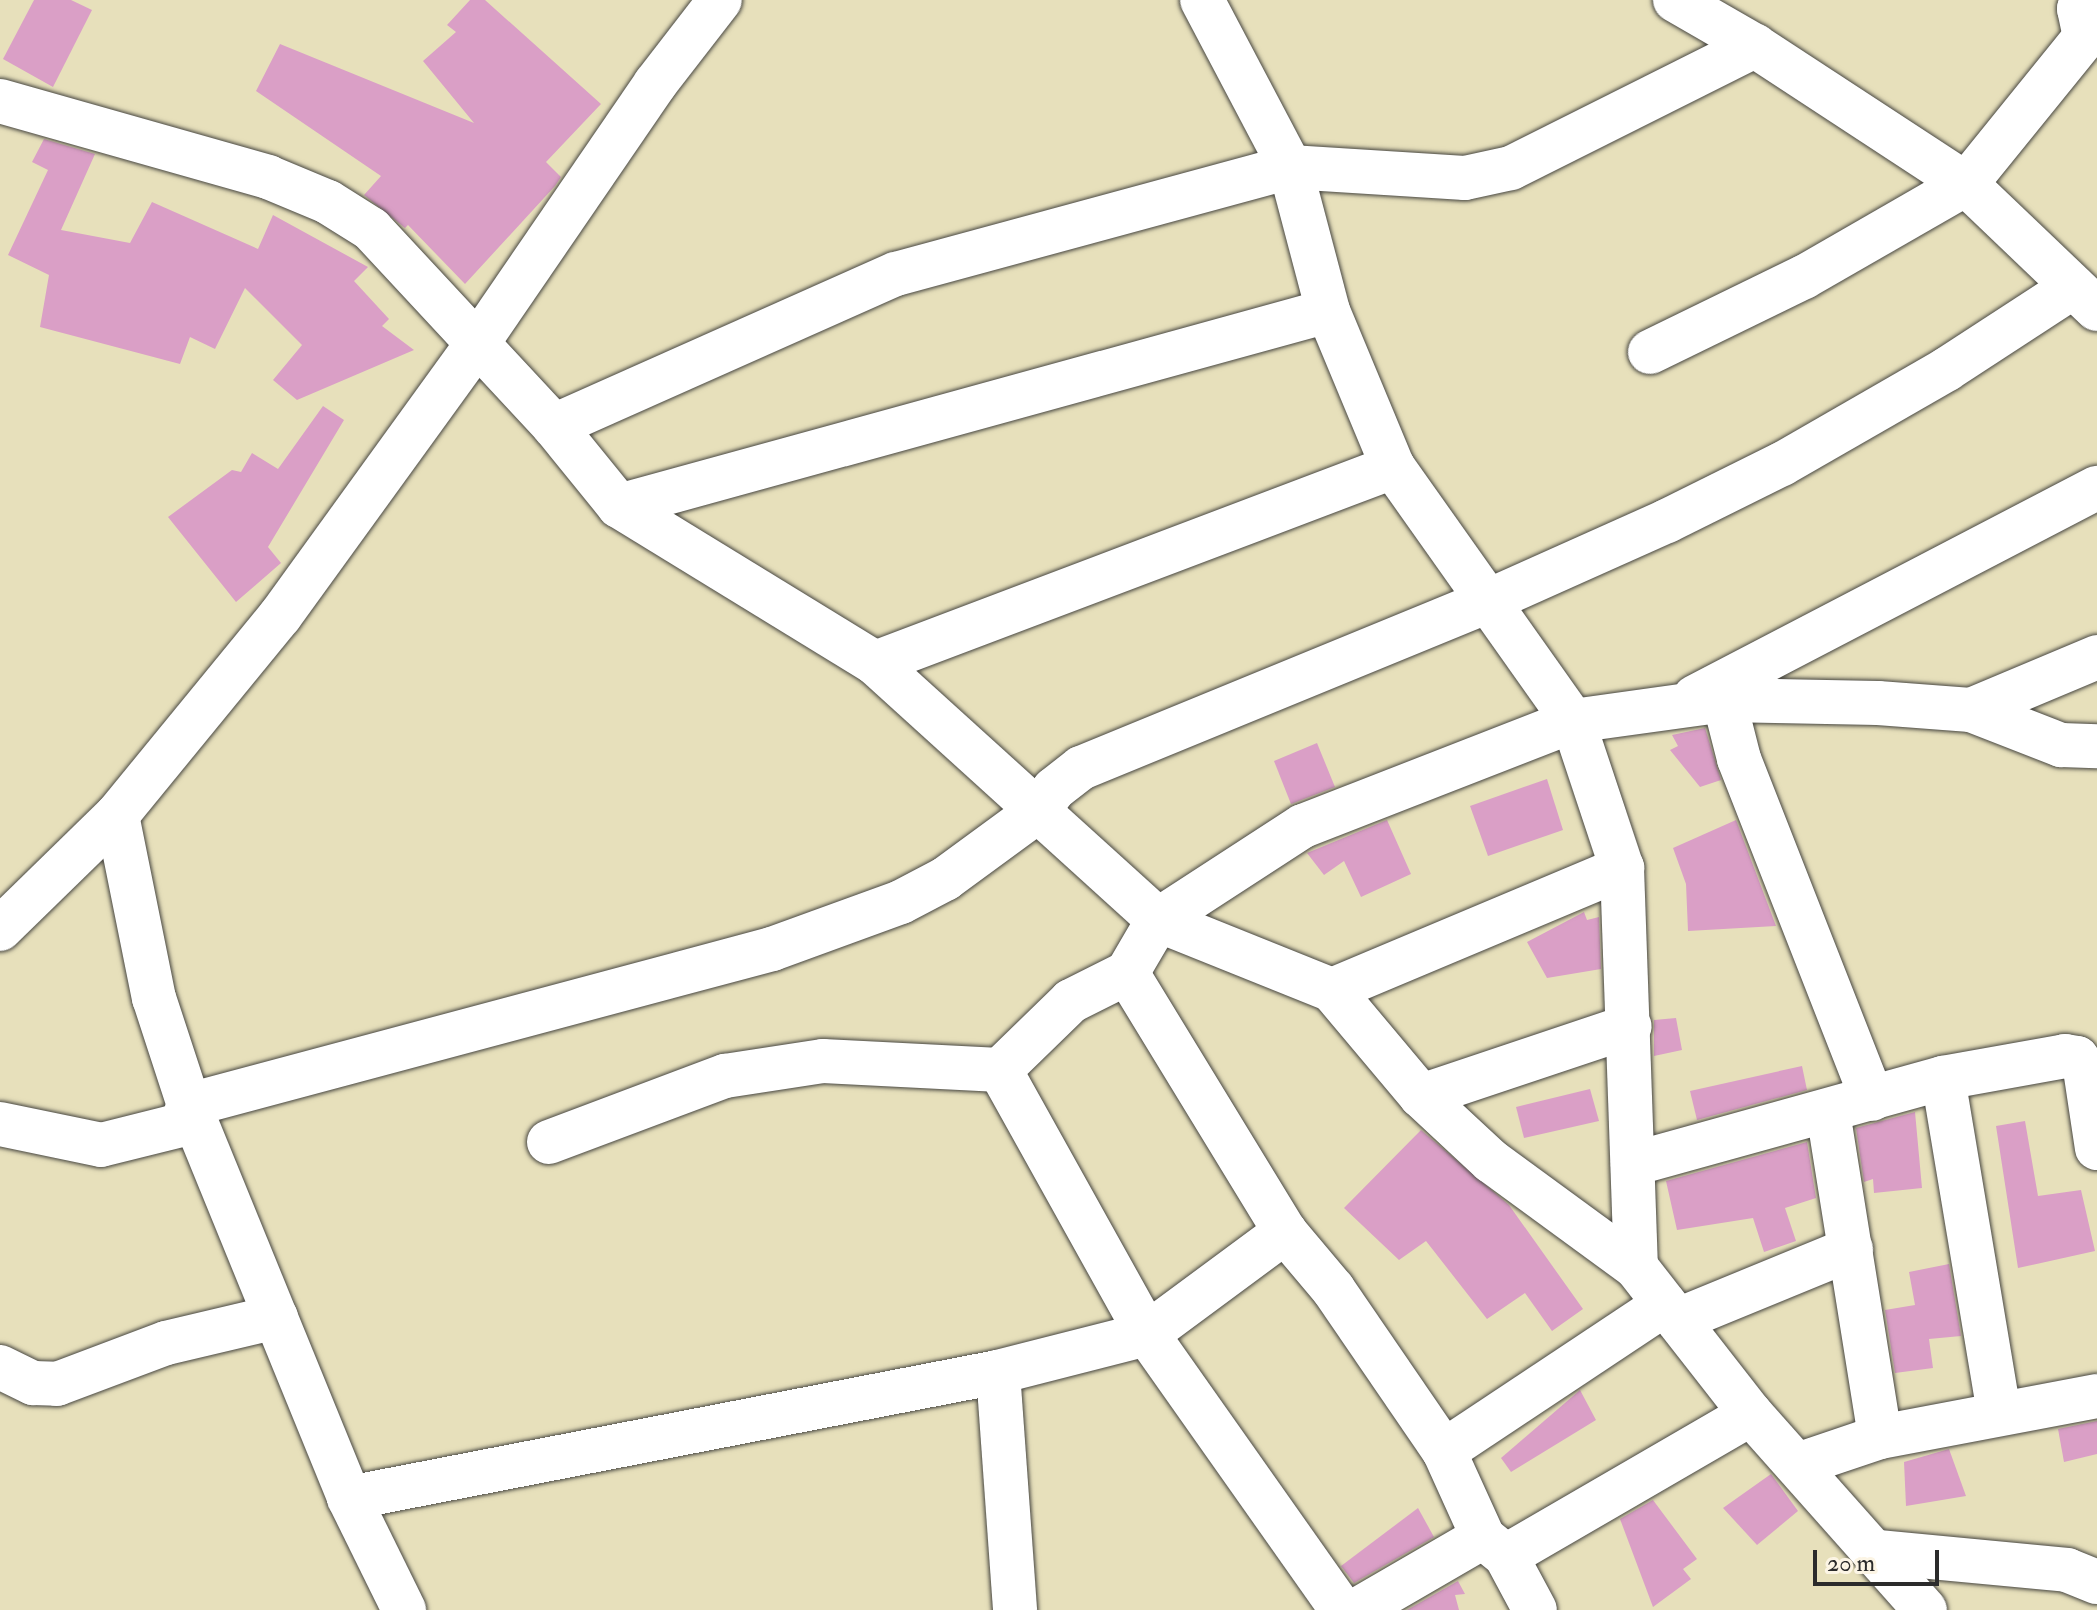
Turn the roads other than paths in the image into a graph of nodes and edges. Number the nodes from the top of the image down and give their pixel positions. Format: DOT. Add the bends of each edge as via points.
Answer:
graph roads {
  1 [pos="720,0"];
  2 [pos="1202,0"];
  3 [pos="1675,0"];
  4 [pos="2048,0"];
  5 [pos="2088,30"];
  6 [pos="1755,46"];
  7 [pos="0,101"];
  8 [pos="1290,167"];
  9 [pos="1966,184"];
  10 [pos="2085,298"];
  11 [pos="1328,311"];
  12 [pos="475,347"];
  13 [pos="1650,352"];
  14 [pos="554,426"];
  15 [pos="1393,467"];
  16 [pos="2097,488"];
  17 [pos="619,506"];
  18 [pos="1488,601"];
  19 [pos="2097,657"];
  20 [pos="875,663"];
  21 [pos="1724,700"];
  22 [pos="1675,707"];
  23 [pos="1971,710"];
  24 [pos="1573,721"];
  25 [pos="2097,746"];
  26 [pos="1038,811"];
  27 [pos="117,815"];
  28 [pos="1622,868"];
  29 [pos="1158,920"];
  30 [pos="0,929"];
  31 [pos="1127,973"];
  32 [pos="1332,990"];
  33 [pos="1630,1026"];
  34 [pos="1000,1070"];
  35 [pos="1943,1078"];
  36 [pos="1421,1096"];
  37 [pos="1872,1099"];
  38 [pos="189,1105"];
  39 [pos="1828,1112"];
  40 [pos="0,1124"];
  41 [pos="549,1142"];
  42 [pos="2097,1148"];
  43 [pos="1633,1164"];
  44 [pos="1285,1232"];
  45 [pos="1851,1249"];
  46 [pos="1636,1267"];
  47 [pos="1672,1312"];
  48 [pos="276,1317"];
  49 [pos="1147,1334"];
  50 [pos="0,1367"];
  51 [pos="998,1372"];
  52 [pos="2097,1396"];
  53 [pos="1999,1413"];
  54 [pos="1751,1414"];
  55 [pos="1880,1437"];
  56 [pos="1444,1451"];
  57 [pos="1800,1464"];
  58 [pos="349,1498"];
  59 [pos="1495,1546"];
  60 [pos="1878,1552"];
  61 [pos="2097,1582"];
  62 [pos="404,1610"];
  63 [pos="1015,1610"];
  64 [pos="1342,1610"];
  65 [pos="1357,1610"];
  66 [pos="1535,1610"];
  67 [pos="1925,1610"];
  1 -- 12 [label="street" via="655,84"];
  2 -- 8 [label="street"];
  3 -- 6 [label="street"];
  4 -- 5 [label="street"];
  5 -- 9 [label="street"];
  6 -- 8 [label="street" via="1511,168 1465,178"];
  6 -- 9 [label="street"];
  7 -- 12 [label="street" via="268,177 328,202 371,229"];
  8 -- 11 [label="street"];
  8 -- 14 [label="street" via="896,274"];
  9 -- 10 [label="street"];
  9 -- 13 [label="street" via="1804,277"];
  10 -- 18 [label="street" via="1947,369 1782,464"];
  11 -- 15 [label="street"];
  11 -- 17 [label="street"];
  12 -- 14 [label="street"];
  12 -- 27 [label="street" via="280,616"];
  14 -- 17 [label="street"];
  15 -- 18 [label="street"];
  15 -- 20 [label="street"];
  16 -- 22 [label="street"];
  17 -- 20 [label="street"];
  18 -- 24 [label="street"];
  18 -- 26 [label="street" via="1122,747 1081,768 1054,789"];
  19 -- 23 [label="street"];
  20 -- 26 [label="street"];
  21 -- 22 [label="street"];
  21 -- 23 [label="street"];
  21 -- 37 [label="street" via="1739,759"];
  22 -- 24 [label="street"];
  23 -- 25 [label="street" via="2061,745"];
  24 -- 28 [label="street"];
  24 -- 29 [label="street" via="1303,826"];
  26 -- 29 [label="street"];
  26 -- 38 [label="street" via="945,879 901,902 772,949"];
  27 -- 30 [label="street"];
  27 -- 38 [label="street" via="154,998"];
  28 -- 32 [label="street"];
  28 -- 33 [label="street"];
  29 -- 31 [label="street"];
  29 -- 32 [label="street"];
  31 -- 34 [label="street" via="1071,1001"];
  31 -- 44 [label="street"];
  32 -- 36 [label="street"];
  33 -- 36 [label="street"];
  33 -- 43 [label="street"];
  34 -- 41 [label="street" via="823,1061 725,1076"];
  34 -- 49 [label="street"];
  35 -- 37 [label="street"];
  35 -- 42 [label="street" via="2077,1058 2085,1069"];
  35 -- 53 [label="street"];
  36 -- 46 [label="street" via="1491,1161"];
  37 -- 39 [label="street"];
  38 -- 40 [label="street" via="181,1125 101,1145"];
  38 -- 48 [label="street"];
  39 -- 43 [label="street"];
  39 -- 45 [label="street"];
  43 -- 46 [label="street"];
  44 -- 49 [label="street"];
  44 -- 56 [label="street" via="1333,1289"];
  45 -- 47 [label="street"];
  45 -- 55 [label="street"];
  46 -- 47 [label="street"];
  47 -- 54 [label="street"];
  47 -- 56 [label="street"];
  48 -- 50 [label="street" via="166,1343 57,1384 33,1383"];
  48 -- 58 [label="street"];
  49 -- 51 [label="street"];
  49 -- 64 [label="street" via="1194,1408"];
  51 -- 58 [label="street"];
  51 -- 63 [label="street"];
  52 -- 53 [label="street"];
  53 -- 55 [label="street"];
  54 -- 57 [label="street"];
  54 -- 59 [label="street"];
  55 -- 57 [label="street"];
  56 -- 59 [label="street"];
  57 -- 60 [label="street"];
  58 -- 62 [label="street"];
  59 -- 65 [label="street"];
  59 -- 66 [label="street"];
  60 -- 61 [label="street" via="2067,1570"];
  60 -- 67 [label="street"];
}
